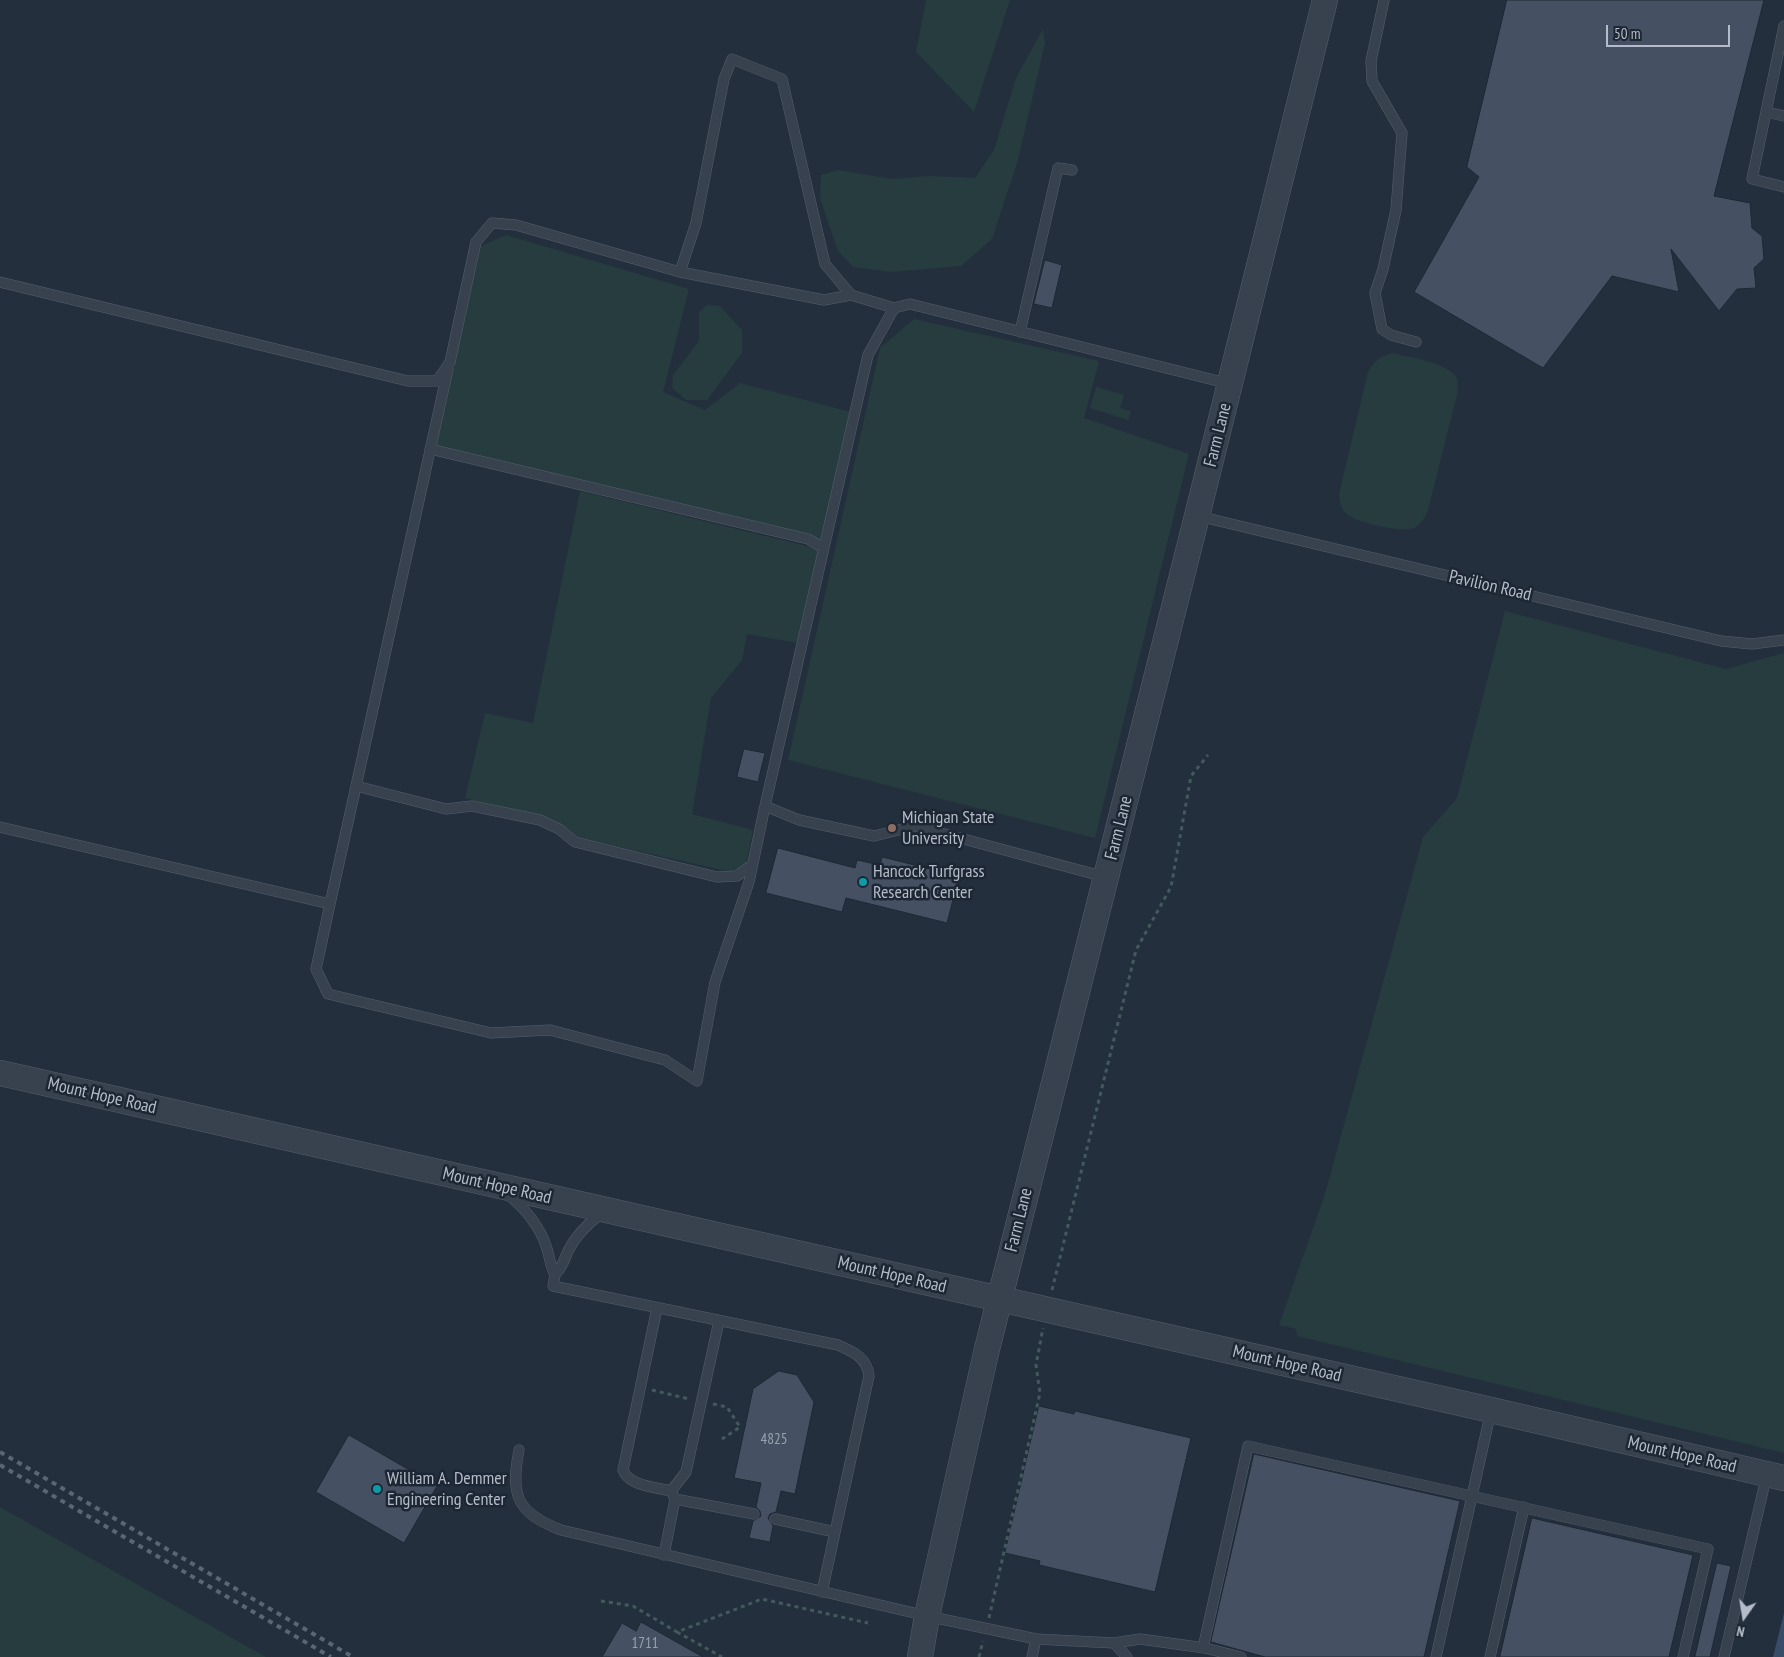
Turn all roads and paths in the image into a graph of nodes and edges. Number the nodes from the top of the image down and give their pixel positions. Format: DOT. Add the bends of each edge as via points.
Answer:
graph roads {
  1 [pos="1325,0"];
  2 [pos="1381,1"];
  3 [pos="1784,26"];
  4 [pos="1766,112"];
  5 [pos="1784,116"];
  6 [pos="1072,170"];
  7 [pos="1784,186"];
  8 [pos="680,272"];
  9 [pos="0,282"];
  10 [pos="851,295"];
  11 [pos="894,308"];
  12 [pos="1020,332"];
  13 [pos="1416,342"];
  14 [pos="450,362"];
  15 [pos="1230,384"];
  16 [pos="430,449"];
  17 [pos="1197,516"];
  18 [pos="824,548"];
  19 [pos="1784,640"];
  20 [pos="1208,755"];
  21 [pos="356,786"];
  22 [pos="765,806"];
  23 [pos="0,827"];
  24 [pos="752,865"];
  25 [pos="1106,877"];
  26 [pos="330,904"];
  27 [pos="0,1073"];
  28 [pos="495,1185"];
  29 [pos="606,1210"];
  30 [pos="555,1275"];
  31 [pos="999,1299"];
  32 [pos="657,1308"];
  33 [pos="1047,1310"];
  34 [pos="719,1321"];
  35 [pos="1491,1410"];
  36 [pos="519,1450"];
  37 [pos="1776,1476"];
  38 [pos="672,1495"];
  39 [pos="1472,1498"];
  40 [pos="1524,1507"];
  41 [pos="754,1514"];
  42 [pos="775,1519"];
  43 [pos="835,1532"];
  44 [pos="664,1555"];
  45 [pos="822,1592"];
  46 [pos="602,1601"];
  47 [pos="927,1616"];
  48 [pos="868,1623"];
  49 [pos="987,1629"];
  50 [pos="677,1632"];
  51 [pos="1036,1639"];
  52 [pos="1114,1643"];
  53 [pos="1203,1648"];
  54 [pos="722,1657"];
  55 [pos="920,1657"];
  56 [pos="979,1657"];
  57 [pos="1032,1657"];
  58 [pos="1127,1657"];
  59 [pos="1242,1657"];
  60 [pos="1436,1657"];
  61 [pos="1490,1657"];
  62 [pos="1683,1657"];
  63 [pos="1724,1657"];
  1 -- 15 [label="street, Farm Lane"];
  2 -- 13 [label="lane" via="1371,61 1372,81 1402,134 1396,210 1376,293 1376,308 1382,329 1390,335"];
  3 -- 4 [label="lane"];
  4 -- 5 [label="lane"];
  4 -- 7 [label="lane" via="1752,179"];
  6 -- 12 [label="lane" via="1058,168"];
  8 -- 10 [label="lane" via="824,300"];
  8 -- 10 [label="lane" via="696,223 724,79 732,60 782,79 825,264"];
  8 -- 14 [label="lane" via="516,225 492,223 476,242"];
  9 -- 14 [label="lane" via="408,381 437,381"];
  10 -- 11 [label="lane"];
  11 -- 12 [label="lane" via="910,304"];
  11 -- 18 [label="lane" via="868,355"];
  12 -- 15 [label="lane"];
  14 -- 16 [label="lane"];
  15 -- 17 [label="street, Farm Lane"];
  16 -- 18 [label="lane" via="808,539"];
  16 -- 21 [label="lane"];
  17 -- 19 [label="lane, Pavilion Road" via="1721,641 1752,644"];
  17 -- 25 [label="street, Farm Lane"];
  18 -- 22 [label="lane"];
  20 -- 33 [label="path" via="1191,776 1171,887 1136,950"];
  21 -- 24 [label="lane" via="446,808 472,806 540,820 575,842 717,878 737,876"];
  21 -- 26 [label="lane"];
  22 -- 24 [label="lane"];
  22 -- 25 [label="lane" via="799,820 874,836 915,826"];
  23 -- 26 [label="lane"];
  24 -- 26 [label="lane" via="715,982 697,1081 665,1060 550,1030 491,1033 328,994 316,970"];
  25 -- 31 [label="street, Farm Lane"];
  27 -- 28 [label="street, Mount Hope Road"];
  28 -- 29 [label="street, Mount Hope Road"];
  28 -- 30 [label="lane" via="519,1204 539,1230"];
  29 -- 30 [label="lane" via="576,1237 564,1266"];
  29 -- 31 [label="street, Mount Hope Road"];
  30 -- 32 [label="lane" via="553,1286"];
  31 -- 33 [label="street, Mount Hope Road"];
  31 -- 47 [label="street, Farm Lane"];
  32 -- 34 [label="lane"];
  32 -- 38 [label="lane" via="623,1470 631,1481"];
  33 -- 35 [label="street, Mount Hope Road"];
  33 -- 49 [label="path" via="1036,1365 1040,1393"];
  34 -- 38 [label="lane" via="686,1472"];
  34 -- 43 [label="lane" via="838,1345 864,1360 869,1376"];
  35 -- 37 [label="street, Mount Hope Road"];
  35 -- 39 [label="lane"];
  36 -- 44 [label="lane" via="514,1474 518,1498 522,1507 540,1522"];
  37 -- 63 [label="lane"];
  38 -- 41 [label="lane"];
  38 -- 44 [label="lane"];
  39 -- 40 [label="lane"];
  39 -- 53 [label="lane" via="1248,1446"];
  39 -- 60 [label="lane"];
  40 -- 61 [label="lane"];
  40 -- 62 [label="lane" via="1708,1549"];
  42 -- 43 [label="lane"];
  43 -- 45 [label="lane"];
  44 -- 45 [label="lane"];
  45 -- 47 [label="lane"];
  46 -- 50 [label="path" via="632,1606"];
  47 -- 49 [label="lane"];
  47 -- 55 [label="street, Farm Lane"];
  48 -- 50 [label="path" via="762,1598"];
  49 -- 51 [label="lane"];
  49 -- 56 [label="path"];
  50 -- 54 [label="path"];
  51 -- 52 [label="lane"];
  51 -- 57 [label="lane"];
  52 -- 53 [label="lane" via="1140,1639"];
  52 -- 58 [label="lane"];
  53 -- 59 [label="lane"];
}
